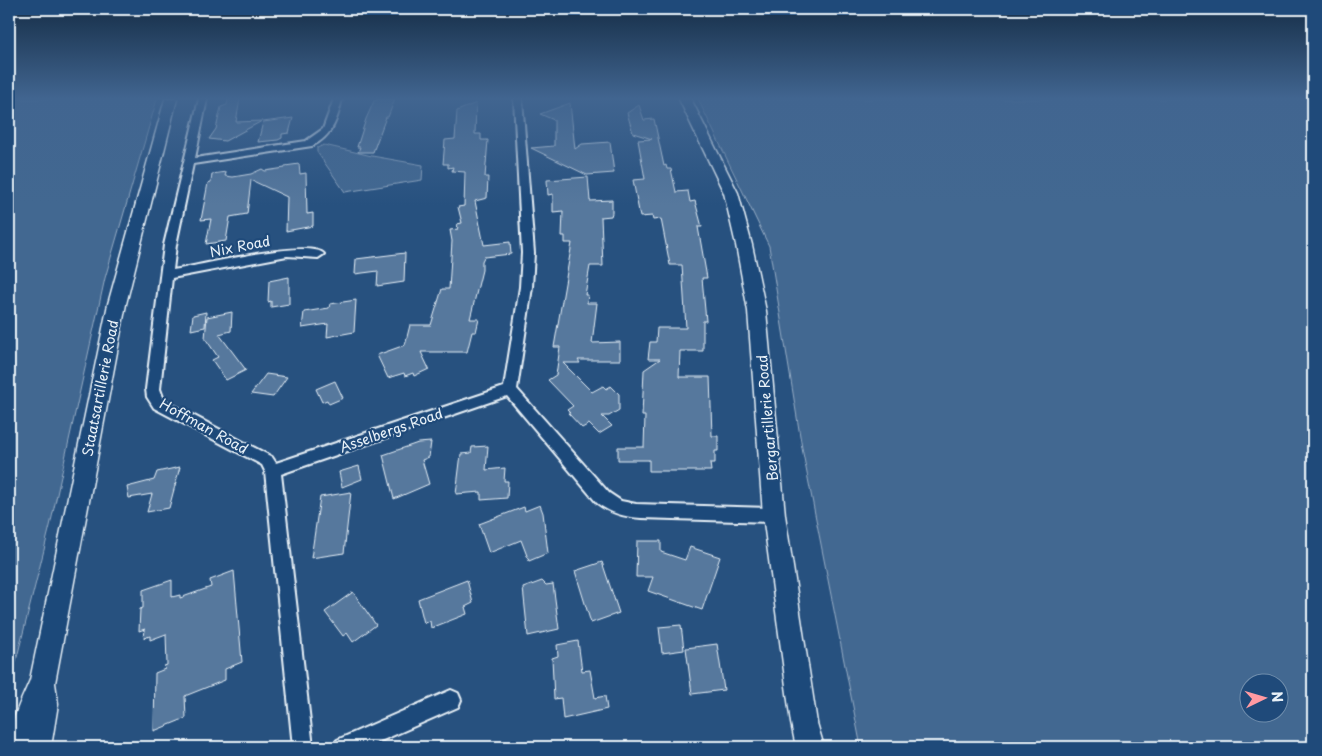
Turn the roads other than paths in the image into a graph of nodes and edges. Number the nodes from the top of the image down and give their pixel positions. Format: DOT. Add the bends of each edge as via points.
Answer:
graph roads {
  1 [pos="162,134"];
  2 [pos="195,134"];
  3 [pos="326,134"];
  4 [pos="520,134"];
  5 [pos="702,134"];
  6 [pos="189,162"];
  7 [pos="318,254"];
  8 [pos="168,275"];
  9 [pos="510,390"];
  10 [pos="273,470"];
  11 [pos="774,516"];
  12 [pos="43,680"];
  13 [pos="451,700"];
  14 [pos="20,747"];
  15 [pos="37,747"];
  16 [pos="303,747"];
  17 [pos="344,747"];
  18 [pos="810,747"];
  1 -- 12 [label="street, Staatsartillerie Road" via="117,304"];
  2 -- 6 [label="street, Hoffman Road"];
  3 -- 6 [label="street" via="309,144"];
  4 -- 9 [label="street" via="528,253"];
  5 -- 11 [label="street, Bergartillerie Road" via="730,193 757,311"];
  6 -- 8 [label="street, Hoffman Road" via="175,216"];
  7 -- 8 [label="street, Nix Road" via="287,252"];
  8 -- 10 [label="street, Hoffman Road" via="153,389 156,400 267,461"];
  9 -- 10 [label="street, Asselbergs Road"];
  9 -- 11 [label="street" via="612,505 624,510"];
  10 -- 16 [label="street"];
  11 -- 18 [label="street, Bergartillerie Road"];
  12 -- 14 [label="street, Staatsartillerie Road" via="29,712"];
  12 -- 15 [label="street, Staatsartillerie Road" via="45,704"];
  13 -- 17 [label="street"];
}
